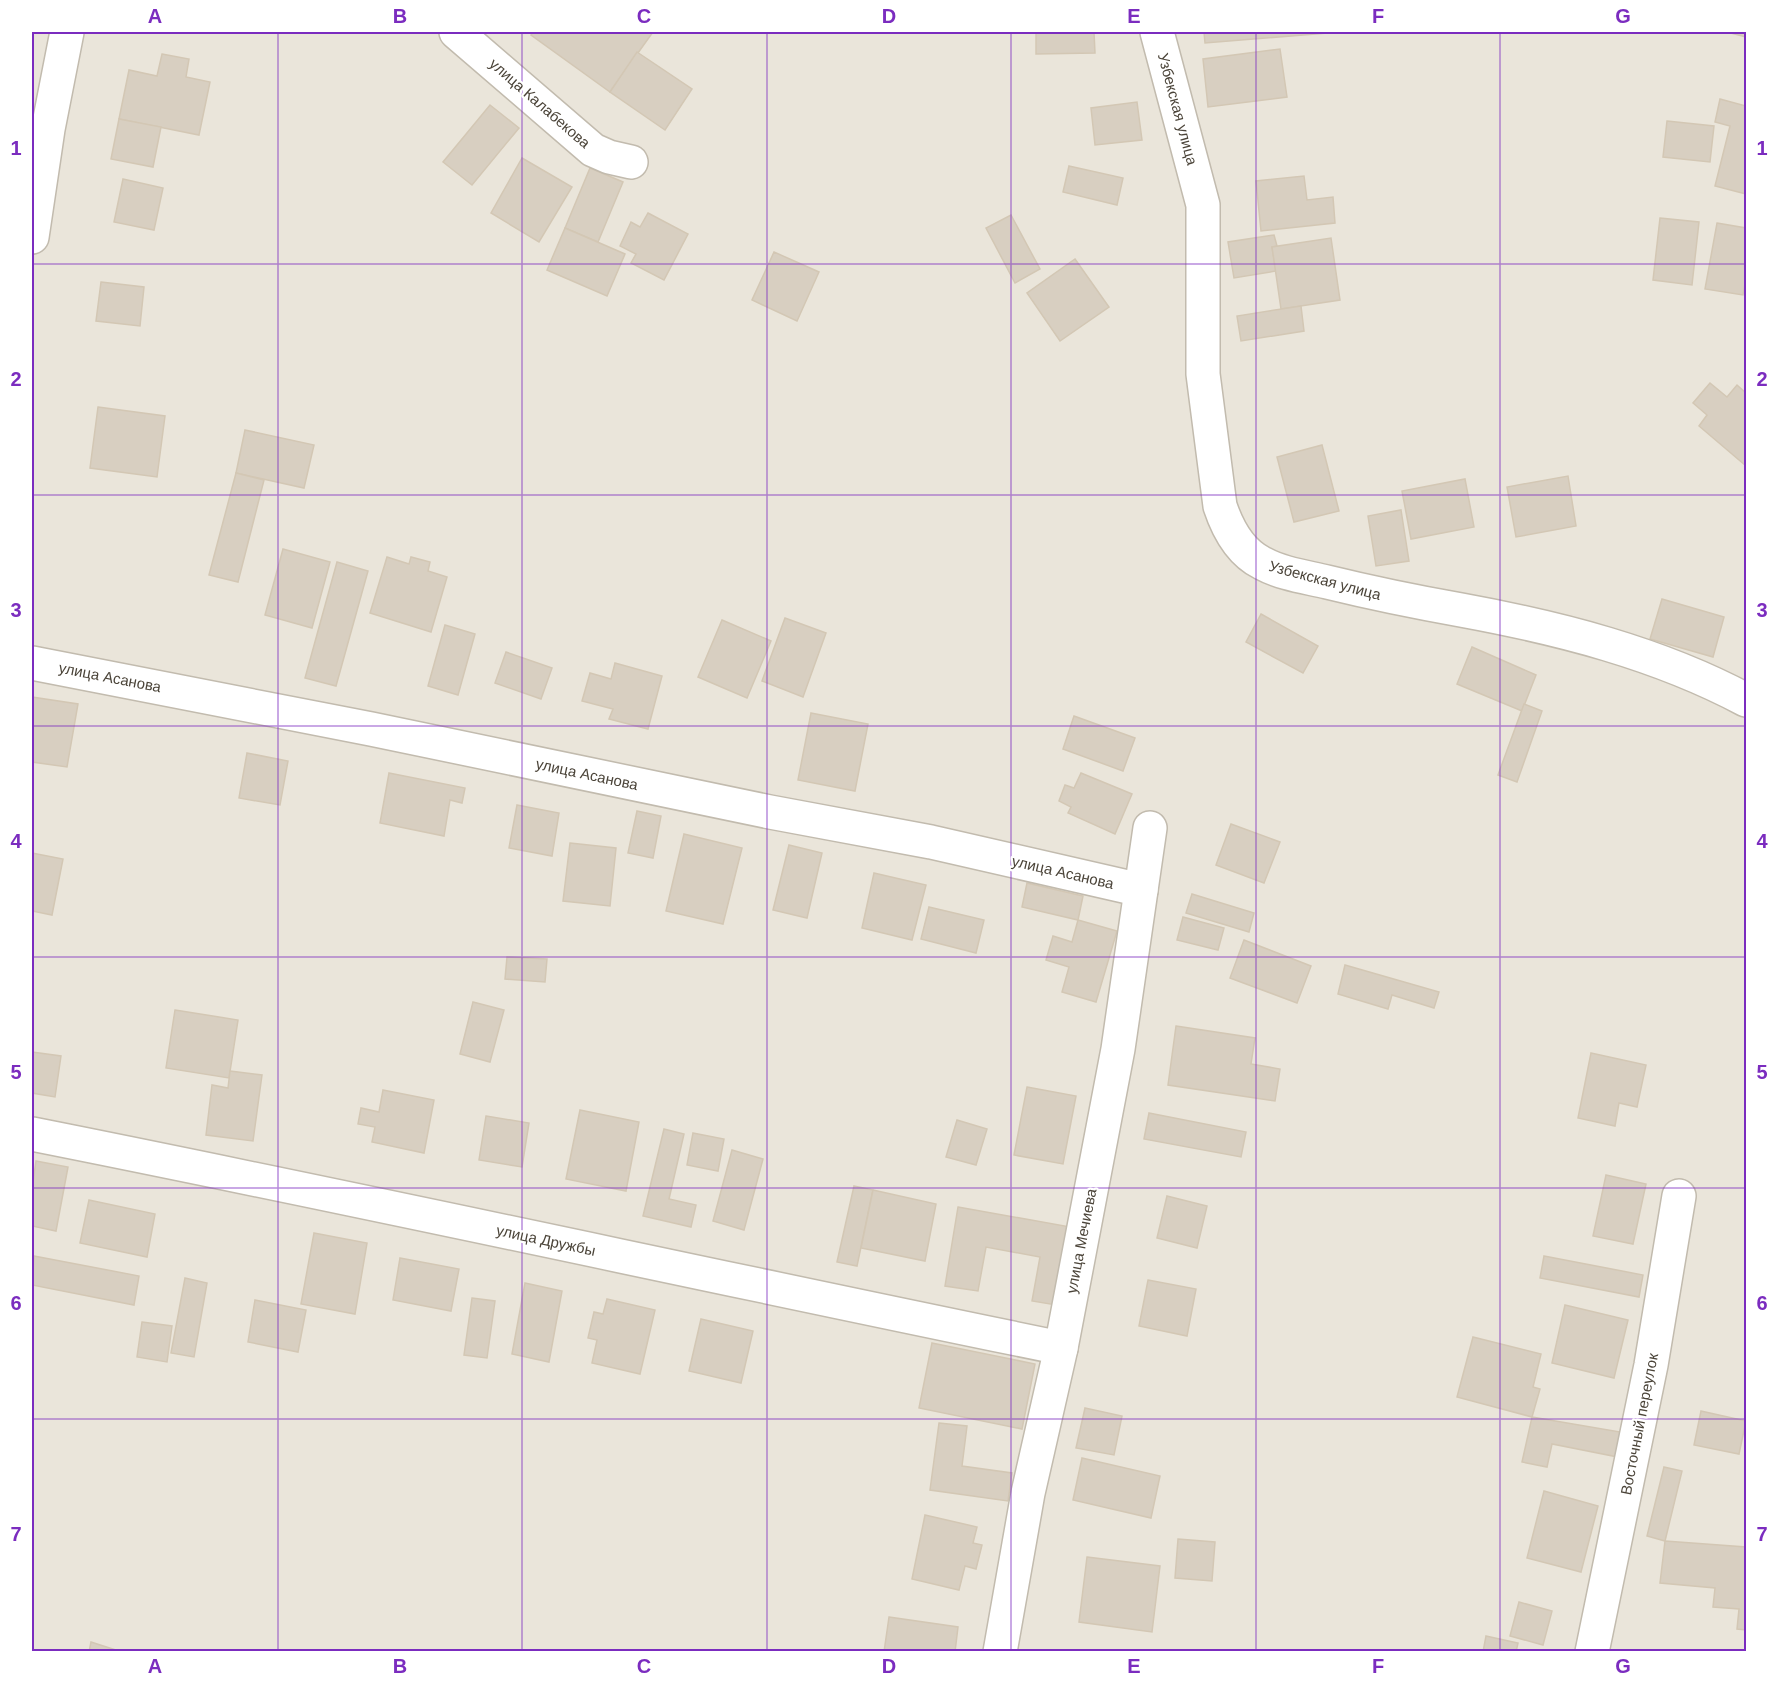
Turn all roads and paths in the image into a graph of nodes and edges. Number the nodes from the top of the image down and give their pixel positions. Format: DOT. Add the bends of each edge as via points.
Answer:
graph roads {
  1 [pos="67,32"];
  2 [pos="456,32"];
  3 [pos="1157,32"];
  4 [pos="40,127"];
  5 [pos="631,162"];
  6 [pos="32,237"];
  7 [pos="32,663"];
  8 [pos="1746,700"];
  9 [pos="1150,828"];
  10 [pos="1141,890"];
  11 [pos="32,1134"];
  12 [pos="1679,1196"];
  13 [pos="1061,1348"];
  14 [pos="1000,1652"];
  15 [pos="1592,1652"];
  1 -- 4 [label="street"];
  2 -- 5 [label="street, улица Калабекова" via="593,150"];
  3 -- 8 [label="street, Узбекская улица" via="1203,205 1203,374 1220,506 1227,527 1241,545 1260,563 1287,573 1605,643 1683,670"];
  4 -- 6 [label="street"];
  7 -- 10 [label="street, улица Асанова" via="931,842"];
  9 -- 10 [label="street, улица Мечиева"];
  10 -- 13 [label="street, улица Мечиева" via="1118,1049"];
  11 -- 13 [label="street, улица Дружбы"];
  12 -- 15 [label="street, Восточный переулок" via="1651,1365"];
  13 -- 14 [label="street, улица Мечиева" via="1028,1493"];
}
